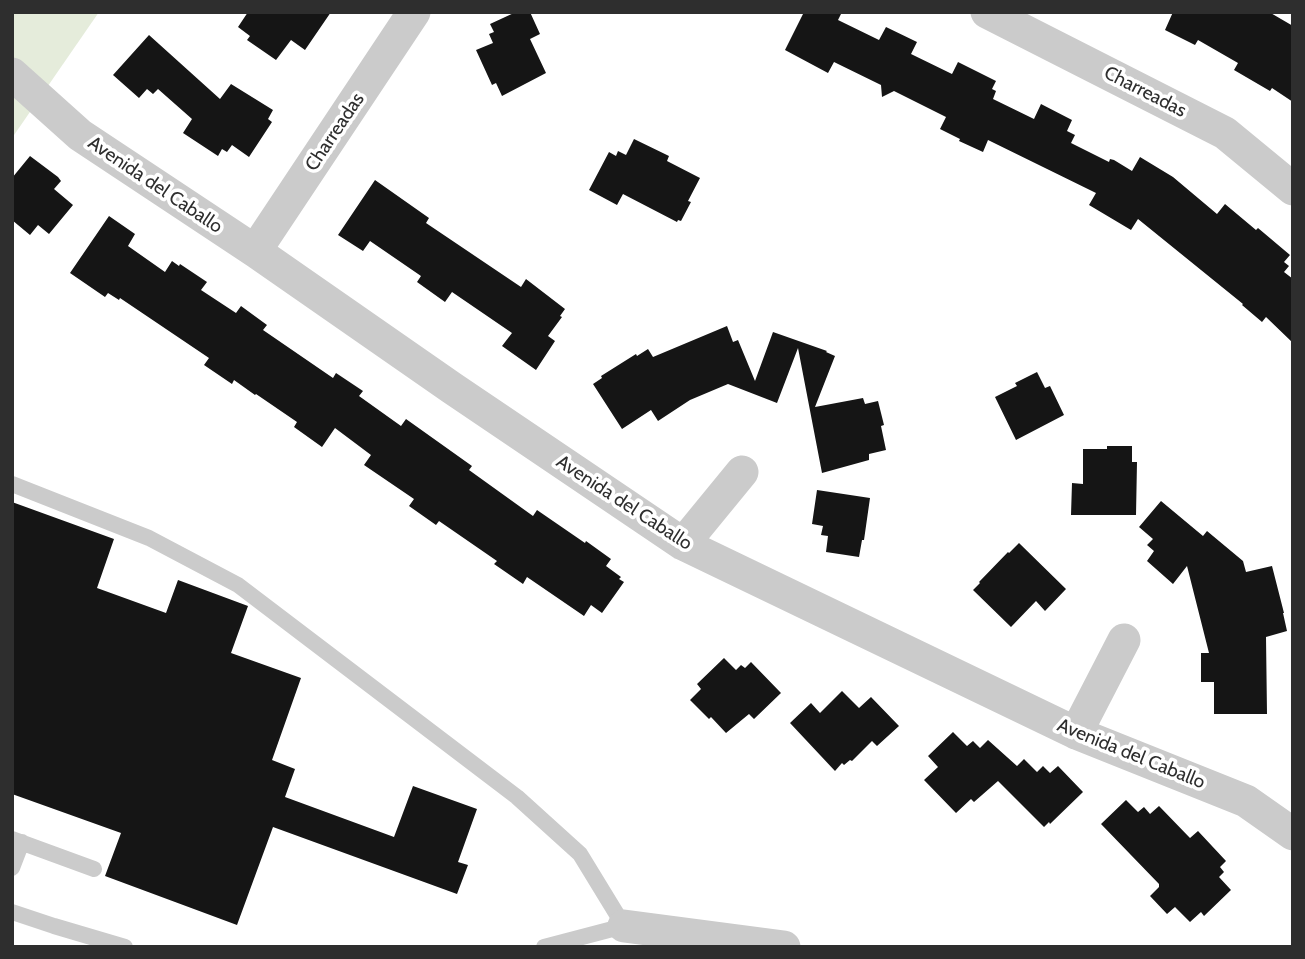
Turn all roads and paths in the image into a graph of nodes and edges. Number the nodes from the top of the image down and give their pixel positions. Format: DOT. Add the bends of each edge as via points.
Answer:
graph roads {
  1 [pos="414,12"];
  2 [pos="987,12"];
  3 [pos="12,74"];
  4 [pos="1293,189"];
  5 [pos="255,251"];
  6 [pos="741,472"];
  7 [pos="12,484"];
  8 [pos="683,544"];
  9 [pos="1124,640"];
  10 [pos="1076,733"];
  11 [pos="1293,834"];
  12 [pos="17,841"];
  13 [pos="12,868"];
  14 [pos="94,869"];
  15 [pos="12,912"];
  16 [pos="624,926"];
  17 [pos="125,947"];
  18 [pos="544,947"];
  19 [pos="784,947"];
  1 -- 5 [label="street, Charreadas"];
  2 -- 4 [label="street, Charreadas" via="1225,133"];
  3 -- 5 [label="street, Avenida del Caballo" via="80,135"];
  5 -- 8 [label="street, Avenida del Caballo"];
  6 -- 8 [label="street"];
  7 -- 16 [label="lane" via="149,538 238,585 517,797 580,854"];
  8 -- 10 [label="street, Avenida del Caballo"];
  9 -- 10 [label="street"];
  10 -- 11 [label="street, Avenida del Caballo" via="1246,801"];
  12 -- 13 [label="lane"];
  12 -- 14 [label="lane"];
  15 -- 17 [label="lane"];
  16 -- 18 [label="lane"];
  16 -- 19 [label="street"];
}
